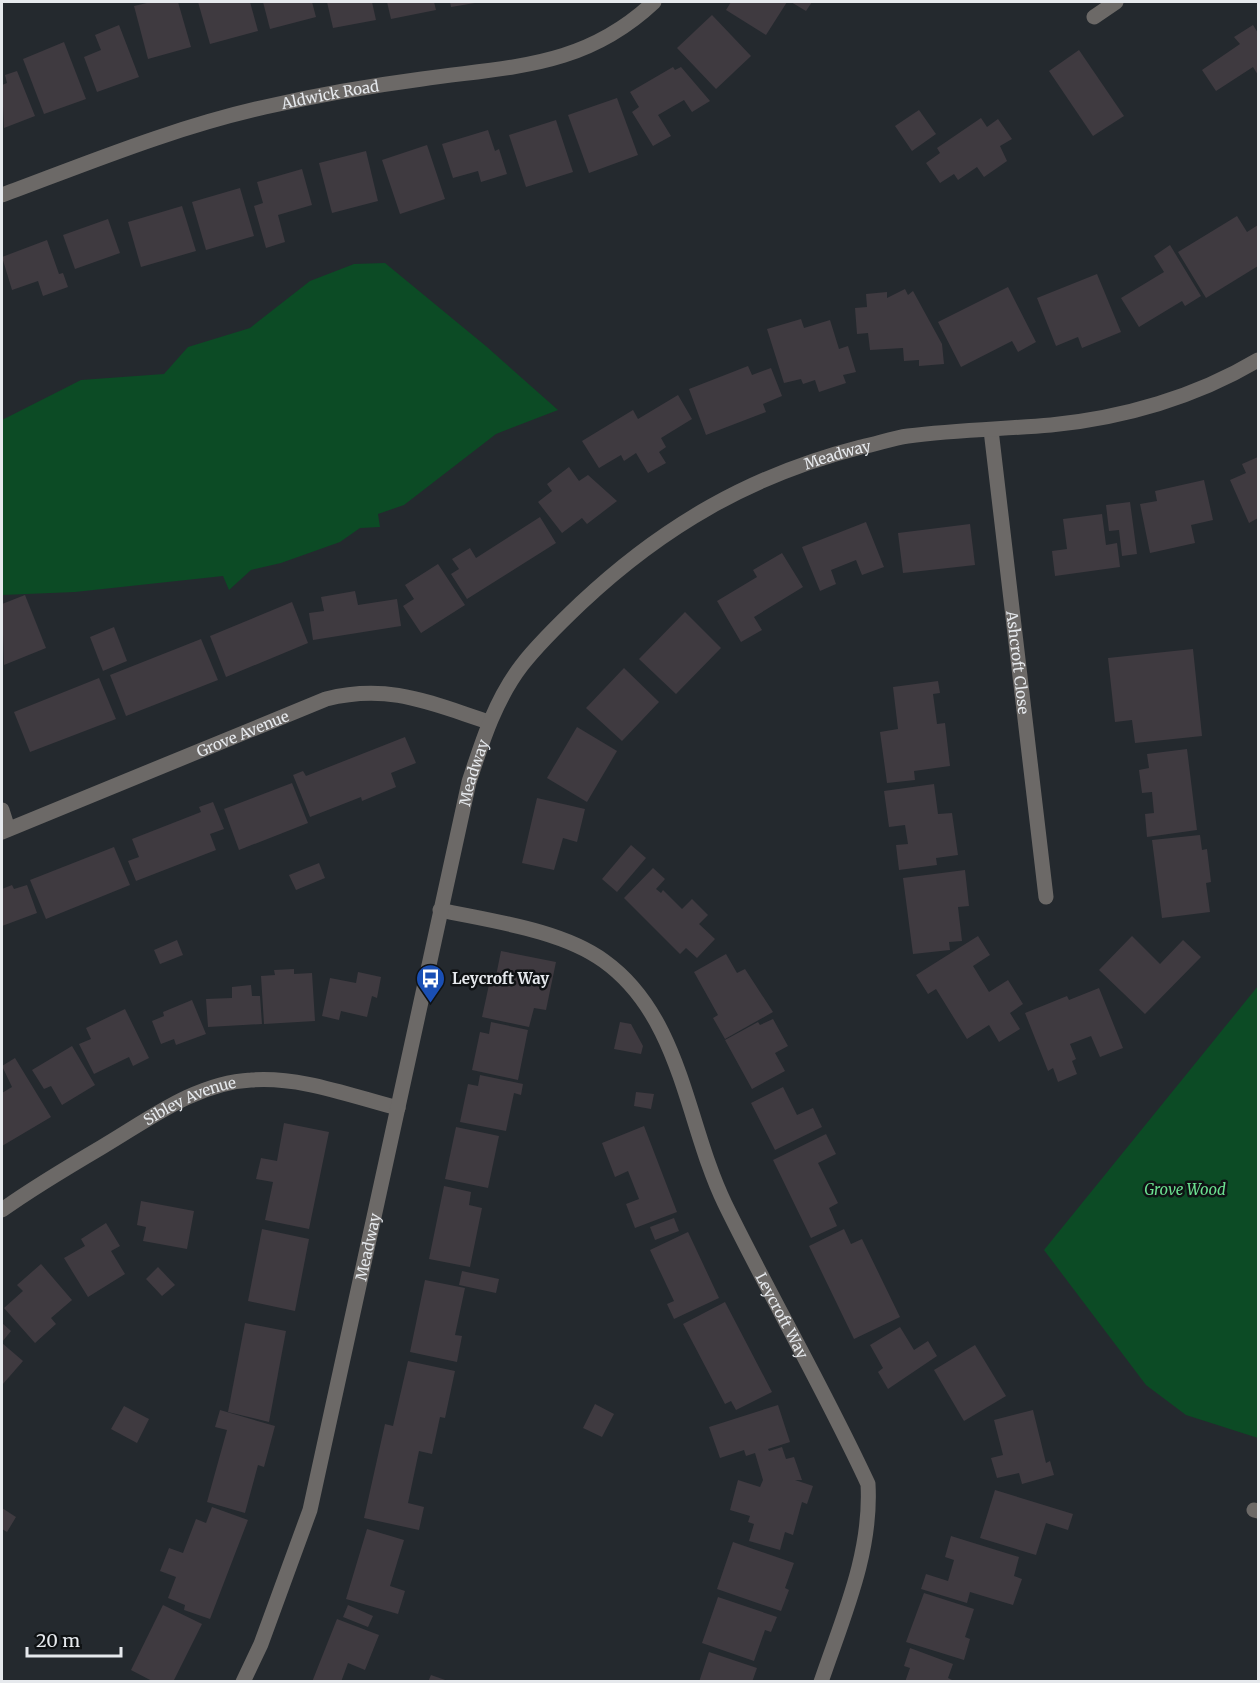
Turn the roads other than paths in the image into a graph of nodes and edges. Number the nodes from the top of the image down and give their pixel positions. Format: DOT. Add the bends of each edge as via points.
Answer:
graph roads {
  1 [pos="654,2"];
  2 [pos="1116,2"];
  3 [pos="1094,17"];
  4 [pos="2,195"];
  5 [pos="1258,360"];
  6 [pos="991,430"];
  7 [pos="489,722"];
  8 [pos="2,810"];
  9 [pos="5,830"];
  10 [pos="1046,897"];
  11 [pos="440,910"];
  12 [pos="398,1108"];
  13 [pos="2,1210"];
  14 [pos="243,1682"];
  15 [pos="821,1682"];
  1 -- 4 [label="street, Aldwick Road" via="636,19 568,56 535,65 350,89 262,108 143,143"];
  2 -- 3 [label="street"];
  5 -- 6 [label="street, Meadway" via="1176,399 1111,415"];
  6 -- 7 [label="street, Meadway" via="906,436 827,456 770,476 710,505 620,566 566,618 521,666"];
  6 -- 10 [label="street, Ashcroft Close"];
  7 -- 9 [label="street, Grove Avenue" via="403,695 352,692 326,699"];
  7 -- 11 [label="street, Meadway" via="469,782"];
  8 -- 9 [label="street"];
  11 -- 12 [label="street, Meadway"];
  11 -- 15 [label="street, Leycroft Way" via="555,937 583,948 620,974 649,1007 667,1043 724,1202 868,1484 870,1512 863,1555"];
  12 -- 13 [label="street, Sibley Avenue" via="279,1080 224,1084 187,1097"];
  12 -- 14 [label="street, Meadway" via="310,1510"];
}
